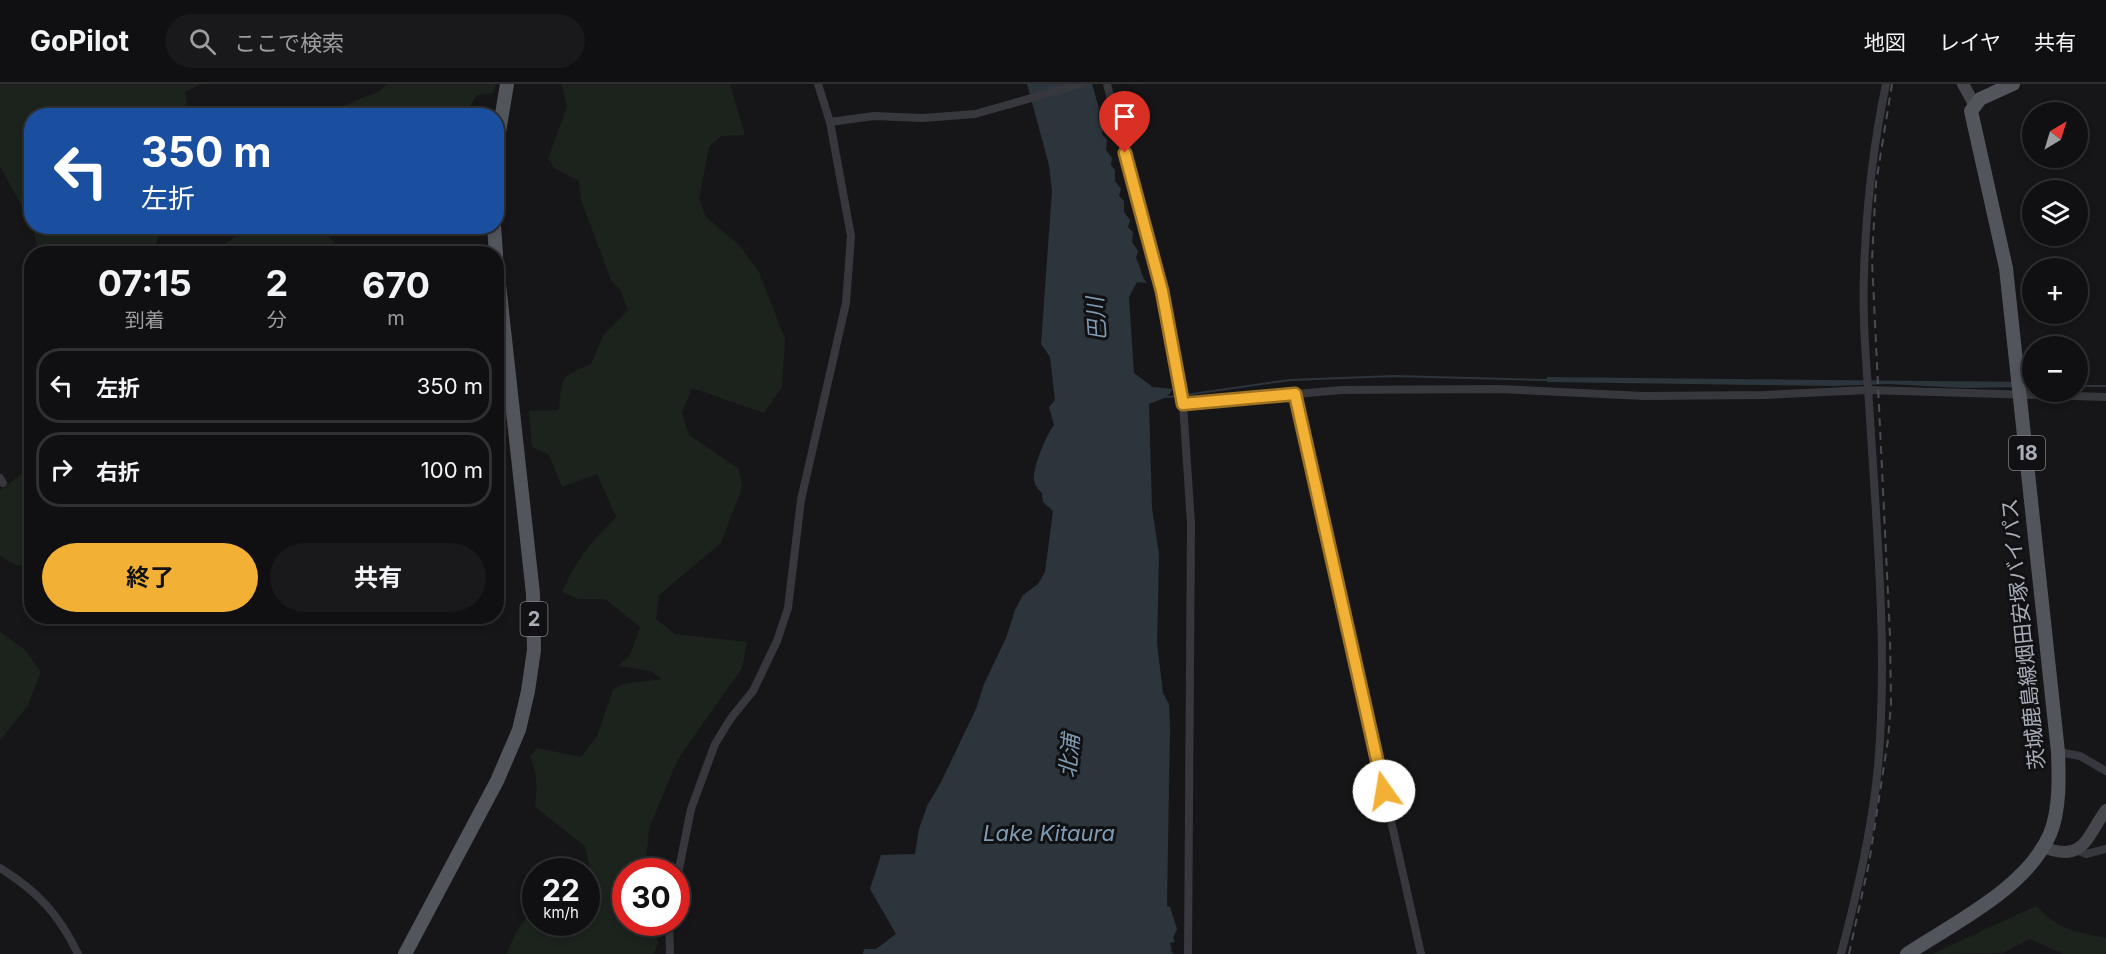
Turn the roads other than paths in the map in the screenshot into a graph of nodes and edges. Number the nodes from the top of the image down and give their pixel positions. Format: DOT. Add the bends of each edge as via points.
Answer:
graph roads {
  1 [pos="507,84"];
  2 [pos="818,84"];
  3 [pos="1081,84"];
  4 [pos="1107,84"];
  5 [pos="1886,84"];
  6 [pos="1963,84"];
  7 [pos="2013,84"];
  8 [pos="1974,104"];
  9 [pos="503,108"];
  10 [pos="830,122"];
  11 [pos="504,328"];
  12 [pos="1868,389"];
  13 [pos="1295,394"];
  14 [pos="2021,394"];
  15 [pos="2106,397"];
  16 [pos="1183,401"];
  17 [pos="2058,752"];
  18 [pos="2106,771"];
  19 [pos="2106,810"];
  20 [pos="2043,847"];
  21 [pos="2106,849"];
  22 [pos="2076,850"];
  23 [pos="681,858"];
  24 [pos="0,868"];
  25 [pos="669,936"];
  26 [pos="78,954"];
  27 [pos="405,954"];
  28 [pos="670,954"];
  29 [pos="1188,954"];
  30 [pos="1421,954"];
  31 [pos="1841,954"];
  32 [pos="1907,954"];
  1 -- 9 [label="main road"];
  2 -- 10 [label="street"];
  3 -- 10 [label="street" via="975,114 874,116"];
  4 -- 16 [label="street" via="1162,291"];
  5 -- 12 [label="street" via="1870,181 1864,274"];
  6 -- 8 [label="main road"];
  7 -- 8 [label="main road"];
  8 -- 14 [label="main road, 茨城鹿島線烟田安塚バイパス / 18" via="1973,124 2006,268"];
  10 -- 23 [label="street" via="851,236 846,303 801,500 788,608 753,691 715,744 691,809"];
  11 -- 27 [label="main road, 2" via="533,594 531,675 519,730 497,781"];
  12 -- 13 [label="street" via="1766,395 1600,395 1498,389"];
  12 -- 14 [label="street"];
  12 -- 31 [label="street" via="1881,651 1878,769 1865,852"];
  13 -- 16 [label="street"];
  13 -- 30 [label="street"];
  14 -- 15 [label="street"];
  14 -- 17 [label="main road, 茨城鹿島線烟田安塚バイパス / 18"];
  16 -- 29 [label="street" via="1191,523"];
  17 -- 18 [label="street" via="2080,756"];
  17 -- 20 [label="main road, 茨城鹿島線烟田安塚バイパス / 18" via="2055,817"];
  19 -- 22 [label="main road" via="2086,842"];
  20 -- 22 [label="main road" via="2064,855"];
  20 -- 32 [label="main road, 18" via="2011,884"];
  21 -- 22 [label="street" via="2086,854"];
  24 -- 26 [label="street" via="49,906 66,928"];
  25 -- 28 [label="street"];
}
